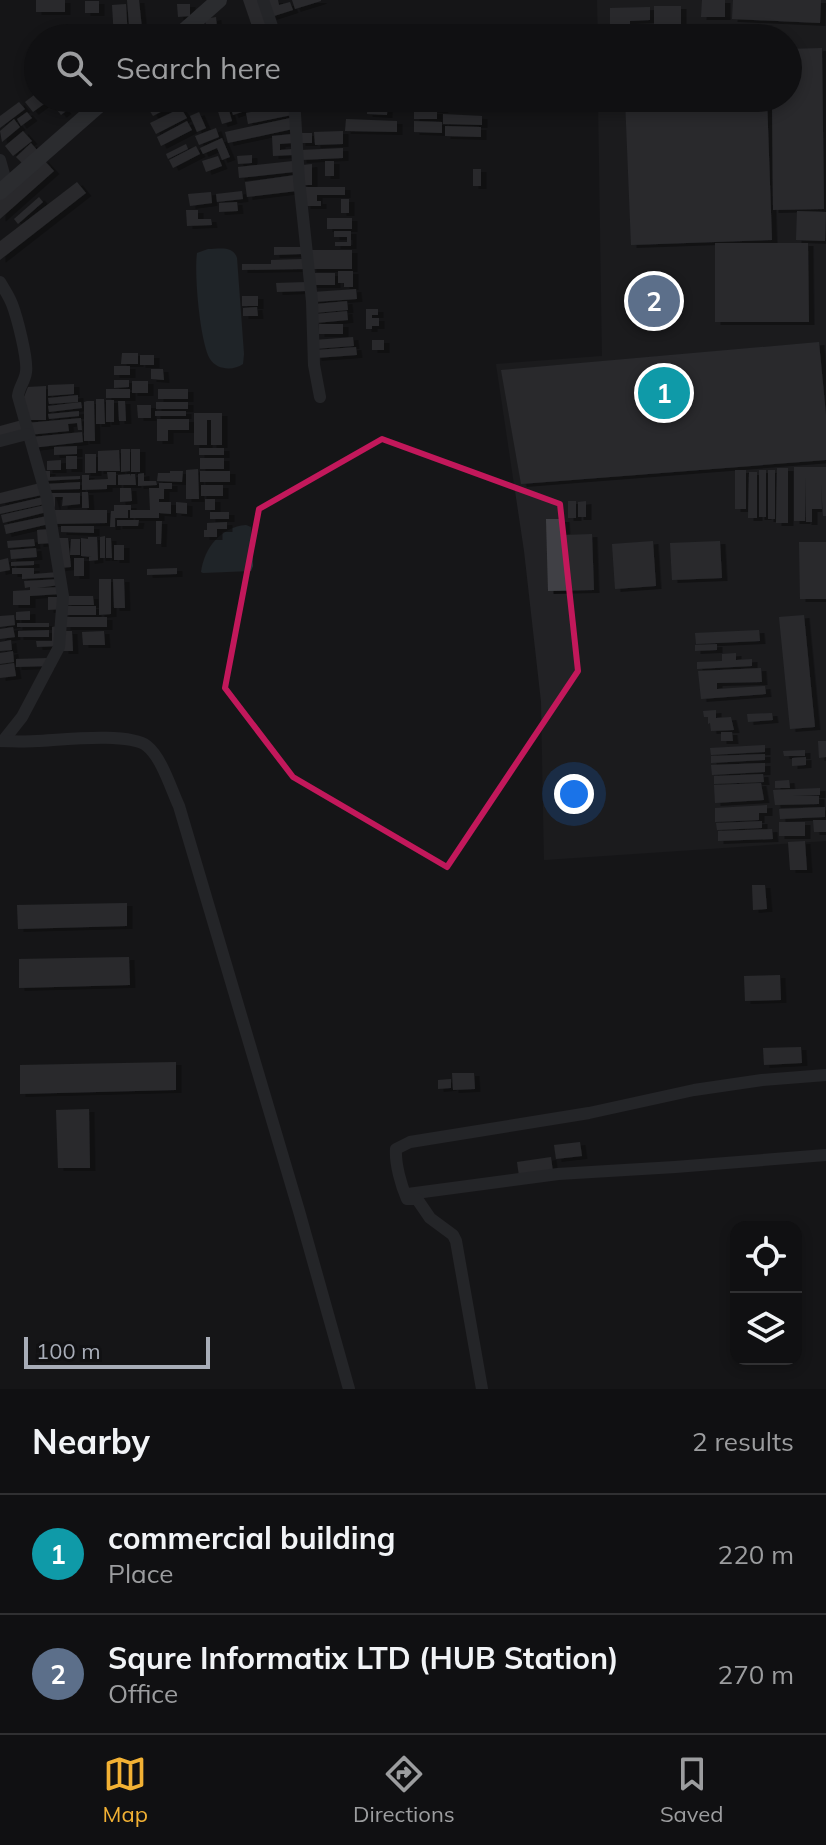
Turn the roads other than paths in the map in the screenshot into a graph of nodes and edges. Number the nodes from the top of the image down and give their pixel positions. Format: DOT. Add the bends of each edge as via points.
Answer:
graph roads {
  1 [pos="219,0"];
  2 [pos="263,0"];
  3 [pos="192,24"];
  4 [pos="271,24"];
  5 [pos="91,112"];
  6 [pos="295,112"];
  7 [pos="0,160"];
  8 [pos="4,188"];
  9 [pos="0,282"];
  10 [pos="320,397"];
  11 [pos="27,434"];
  12 [pos="0,441"];
  13 [pos="2,741"];
  14 [pos="826,1075"];
  15 [pos="826,1155"];
  16 [pos="405,1195"];
  17 [pos="349,1389"];
  18 [pos="482,1389"];
  1 -- 3 [label="street"];
  2 -- 4 [label="street"];
  5 -- 8 [label="street"];
  6 -- 10 [label="street"];
  7 -- 8 [label="street"];
  9 -- 11 [label="street" via="12,304 27,369 18,396"];
  11 -- 12 [label="street"];
  11 -- 13 [label="street" via="47,498 63,596 62,621 59,647 22,717"];
  13 -- 17 [label="street" via="135,741 147,746 160,763 183,820"];
  14 -- 16 [label="street" via="694,1090 410,1142 395,1152"];
  15 -- 16 [label="street" via="558,1174"];
  16 -- 18 [label="street" via="417,1199 456,1241"];
}
